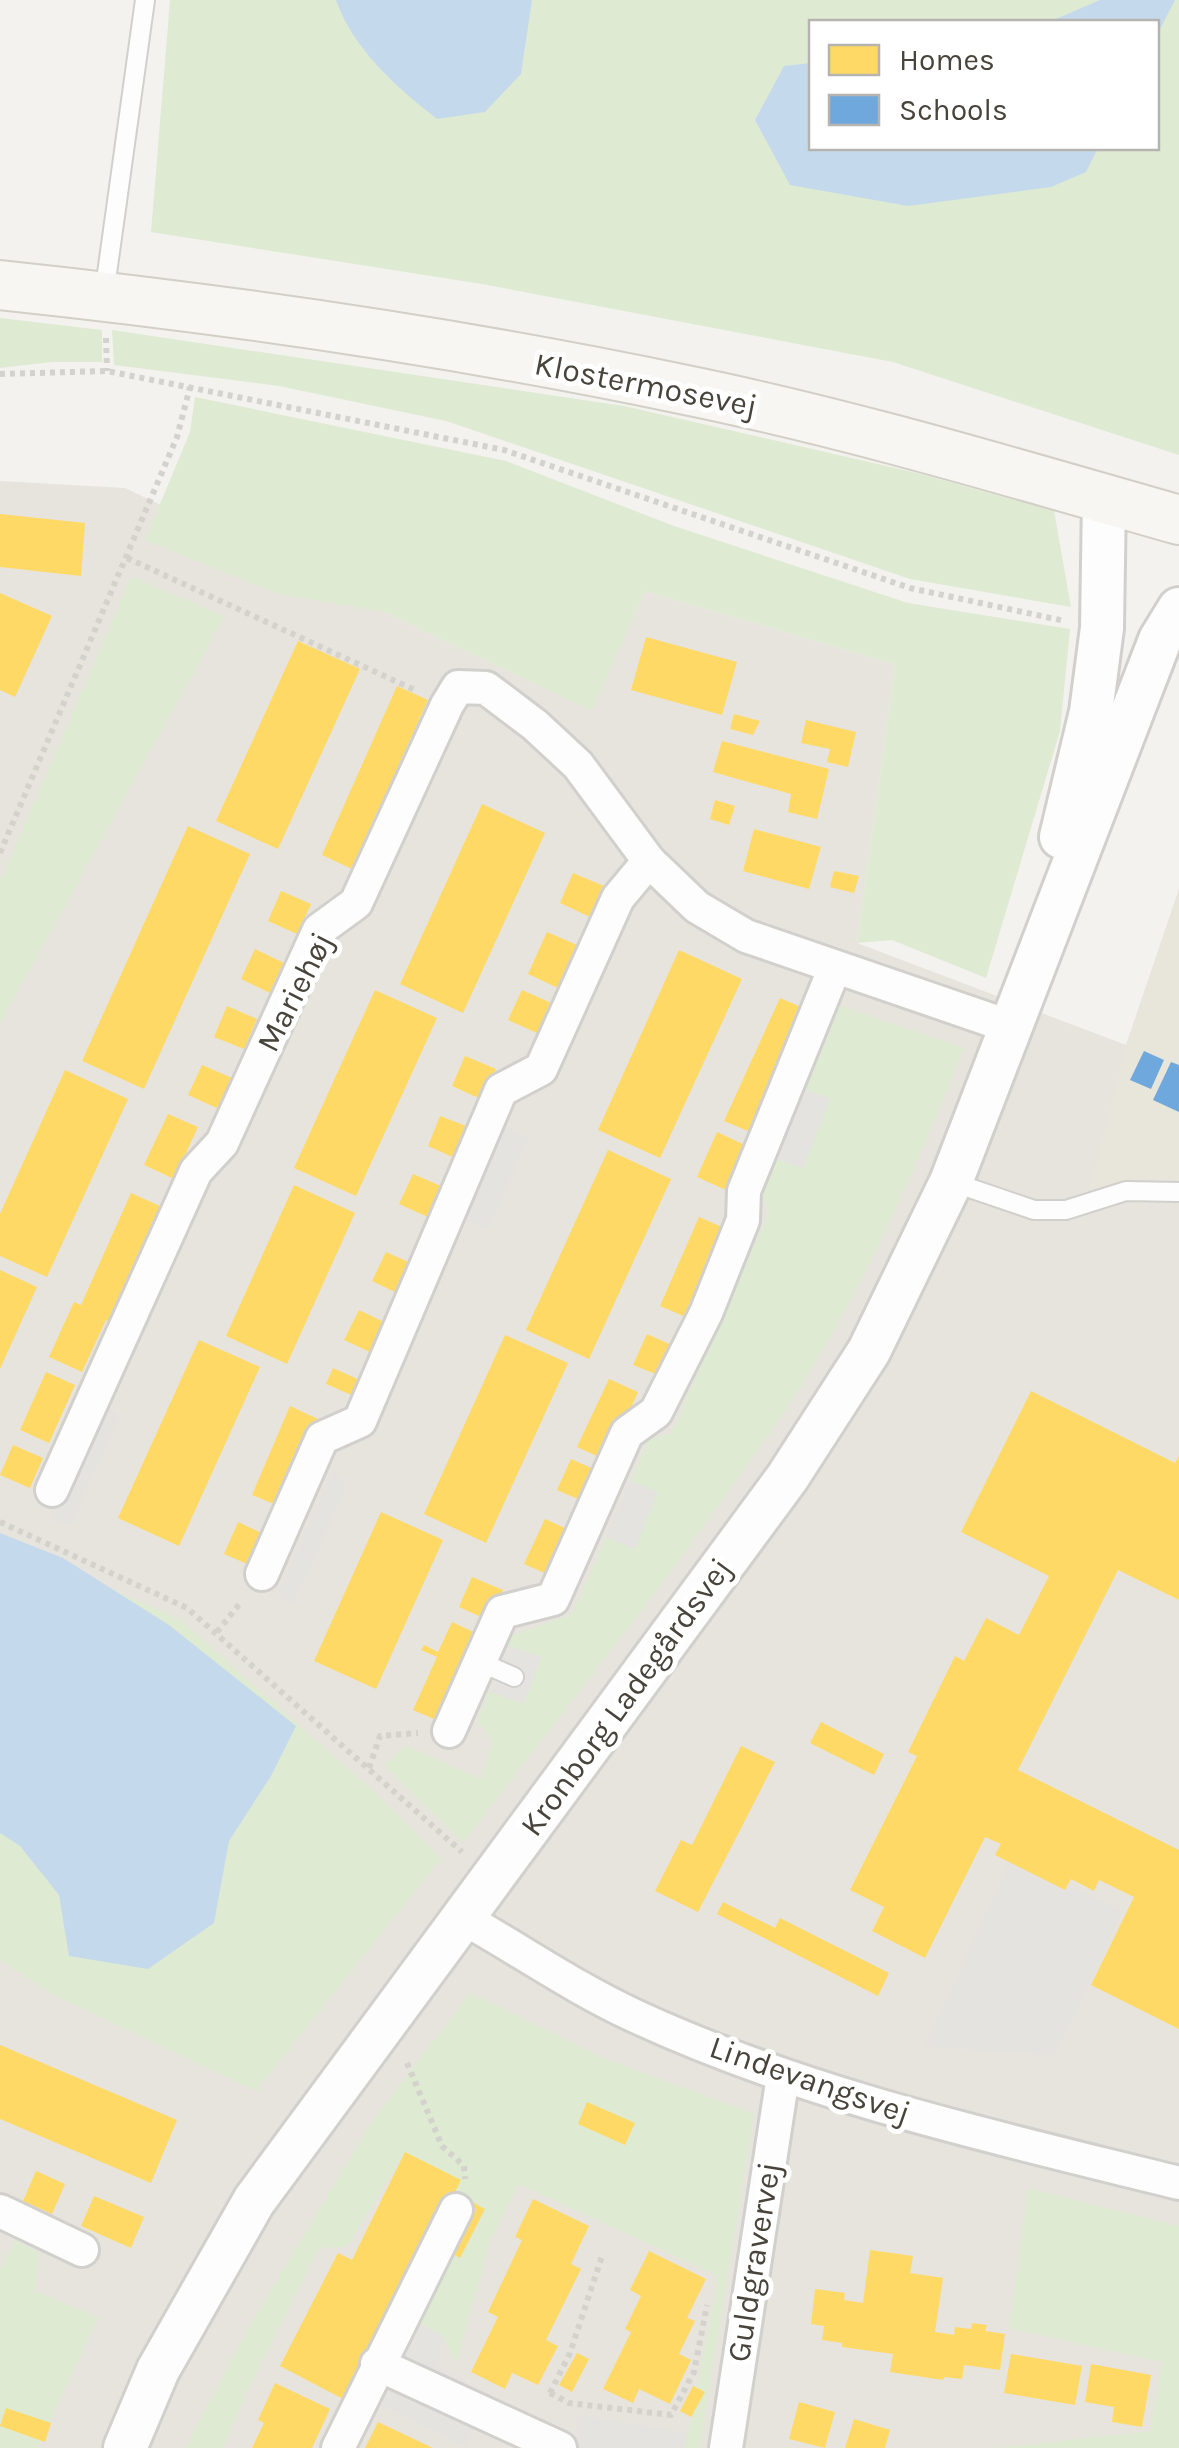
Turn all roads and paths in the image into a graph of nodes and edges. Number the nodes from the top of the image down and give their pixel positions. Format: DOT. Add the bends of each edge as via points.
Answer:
graph roads {
  1 [pos="145,0"];
  2 [pos="0,285"];
  3 [pos="104,296"];
  4 [pos="0,374"];
  5 [pos="190,388"];
  6 [pos="1104,499"];
  7 [pos="1179,520"];
  8 [pos="128,558"];
  9 [pos="1179,609"];
  10 [pos="1102,628"];
  11 [pos="447,705"];
  12 [pos="0,853"];
  13 [pos="649,861"];
  14 [pos="1057,906"];
  15 [pos="834,967"];
  16 [pos="1011,1027"];
  17 [pos="951,1182"];
  18 [pos="1179,1192"];
  19 [pos="52,1490"];
  20 [pos="0,1522"];
  21 [pos="262,1574"];
  22 [pos="480,1662"];
  23 [pos="514,1676"];
  24 [pos="449,1732"];
  25 [pos="369,1769"];
  26 [pos="492,1878"];
  27 [pos="463,1918"];
  28 [pos="387,2016"];
  29 [pos="782,2076"];
  30 [pos="1179,2183"];
  31 [pos="456,2210"];
  32 [pos="0,2211"];
  33 [pos="82,2250"];
  34 [pos="603,2253"];
  35 [pos="708,2305"];
  36 [pos="377,2364"];
  37 [pos="550,2393"];
  38 [pos="529,2434"];
  39 [pos="125,2448"];
  40 [pos="338,2448"];
  41 [pos="560,2448"];
  42 [pos="726,2448"];
  1 -- 3 [label="lane"];
  2 -- 3 [label="main road, Klostermosevej"];
  3 -- 6 [label="main road, Klostermosevej" via="369,333 682,389 908,442"];
  4 -- 5 [label="path" via="108,372"];
  5 -- 8 [label="path" via="178,437"];
  5 -- 10 [label="path" via="504,450 910,588"];
  6 -- 7 [label="main road, Klostermosevej"];
  6 -- 10 [label="street, Kronborg Ladegårdsvej"];
  8 -- 11 [label="path"];
  8 -- 12 [label="path"];
  9 -- 14 [label="street, Kronborg Ladegårdsvej" via="1160,640"];
  10 -- 14 [label="street, Kronborg Ladegårdsvej" via="1091,712 1055,865"];
  11 -- 13 [label="street" via="458,688 486,688 578,764"];
  11 -- 19 [label="street, Mariehøj" via="356,903 319,930 222,1143 196,1171"];
  13 -- 15 [label="street" via="697,907 746,936"];
  13 -- 21 [label="street" via="618,898 541,1069 501,1090 360,1421 322,1438"];
  14 -- 16 [label="street, Kronborg Ladegårdsvej"];
  15 -- 16 [label="street"];
  15 -- 22 [label="street" via="744,1191 743,1220 706,1313 656,1412 627,1433 554,1599 502,1612"];
  16 -- 17 [label="street, Kronborg Ladegårdsvej"];
  17 -- 18 [label="lane" via="1034,1210 1066,1210 1126,1192"];
  17 -- 26 [label="street, Kronborg Ladegårdsvej" via="869,1351 787,1478"];
  20 -- 25 [label="path" via="187,1608"];
  22 -- 23 [label="lane"];
  22 -- 24 [label="street"];
  24 -- 25 [label="path" via="380,1736"];
  25 -- 26 [label="path"];
  26 -- 27 [label="street, Kronborg Ladegårdsvej"];
  27 -- 28 [label="street, Kronborg Ladegårdsvej"];
  27 -- 29 [label="street, Lindevangsvej" via="633,2016"];
  28 -- 31 [label="path" via="442,2146 464,2166"];
  28 -- 39 [label="street, Kronborg Ladegårdsvej" via="254,2201 158,2370"];
  29 -- 30 [label="street, Lindevangsvej" via="876,2107"];
  29 -- 42 [label="street, Guldgravervej"];
  31 -- 36 [label="street"];
  32 -- 33 [label="street"];
  34 -- 37 [label="path"];
  35 -- 37 [label="path" via="694,2372 670,2415 569,2403"];
  36 -- 38 [label="street"];
  36 -- 40 [label="street"];
  37 -- 38 [label="path"];
  38 -- 41 [label="street"];
}
